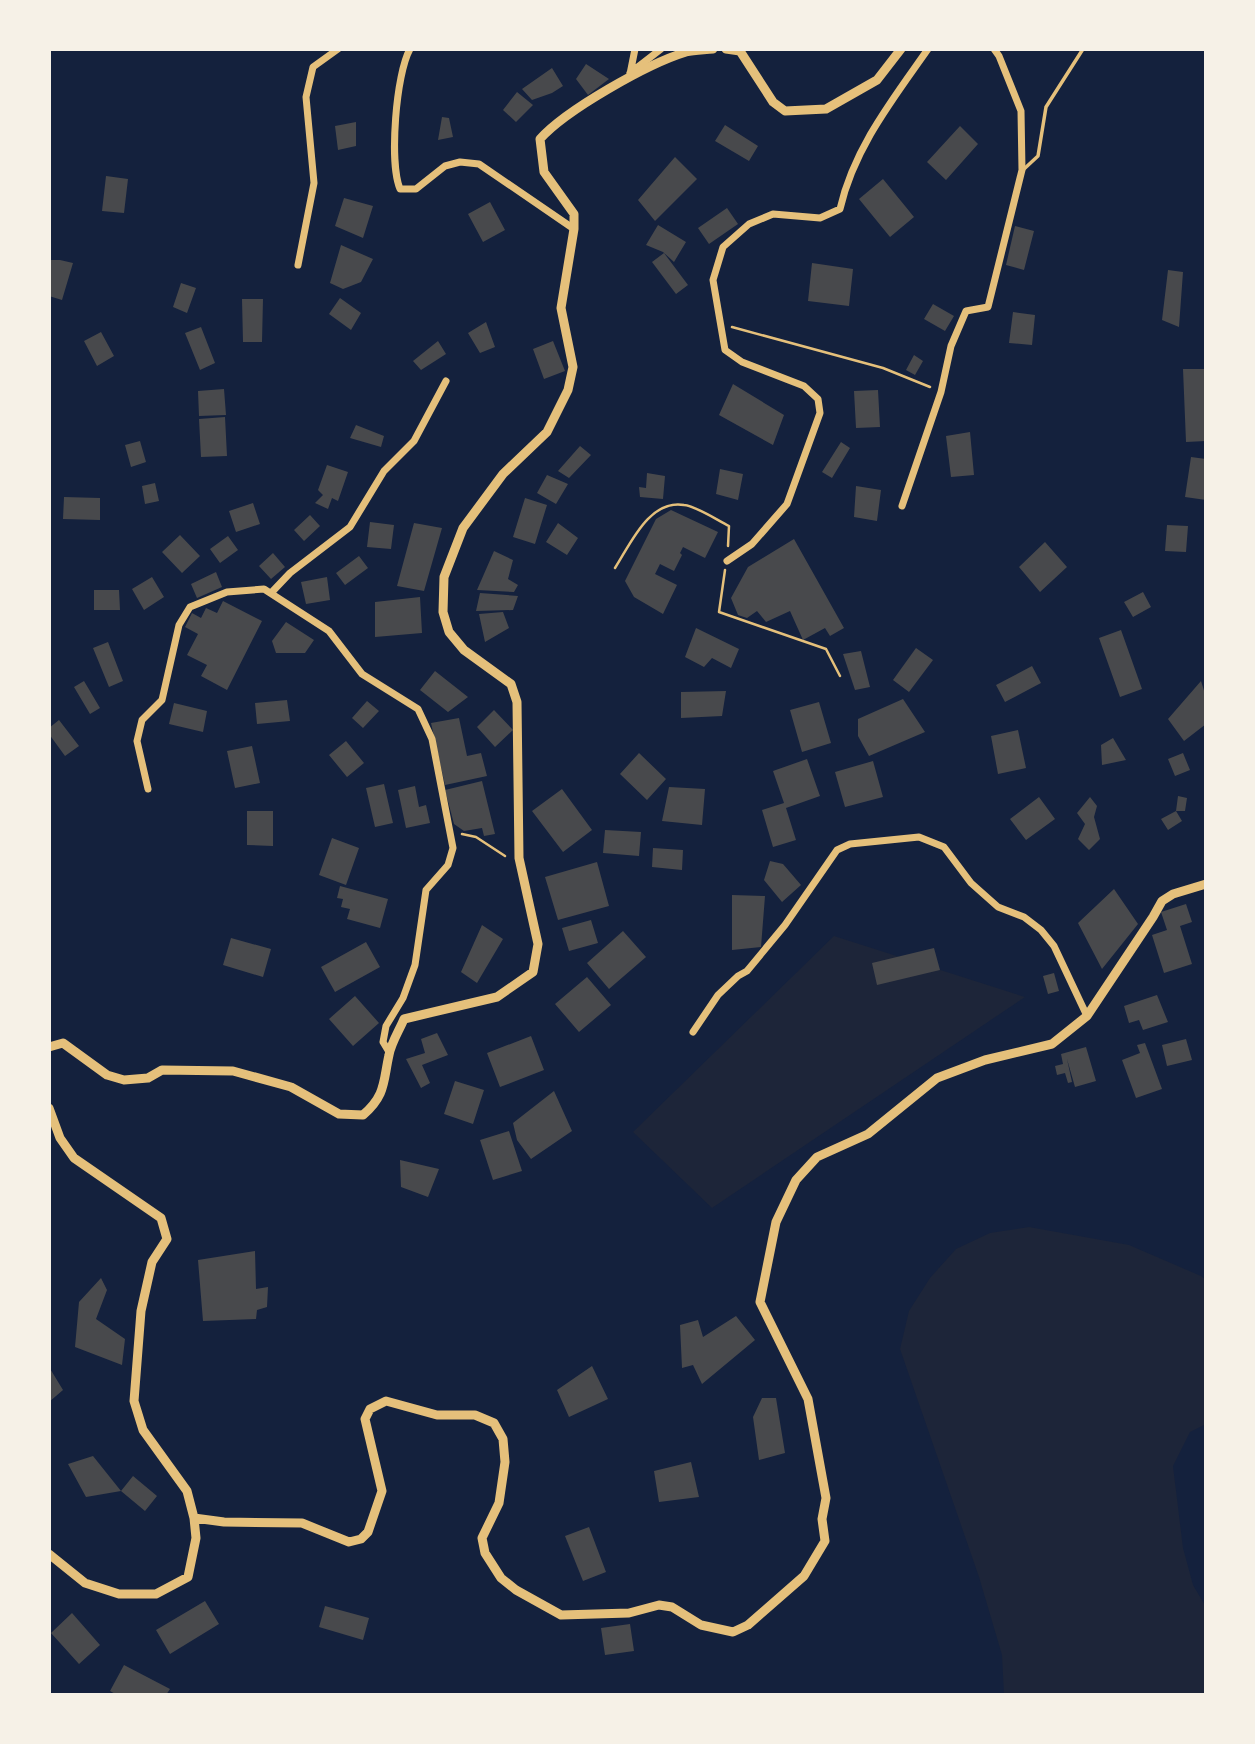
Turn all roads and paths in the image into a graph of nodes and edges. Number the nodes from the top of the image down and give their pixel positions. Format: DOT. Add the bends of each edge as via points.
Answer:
graph roads {
  1 [pos="338,49"];
  2 [pos="410,49"];
  3 [pos="635,49"];
  4 [pos="661,49"];
  5 [pos="713,49"];
  6 [pos="726,49"];
  7 [pos="901,49"];
  8 [pos="928,49"];
  9 [pos="994,49"];
  10 [pos="1083,49"];
  11 [pos="630,76"];
  12 [pos="1022,170"];
  13 [pos="574,229"];
  14 [pos="298,265"];
  15 [pos="719,324"];
  16 [pos="446,381"];
  17 [pos="942,392"];
  18 [pos="902,506"];
  19 [pos="727,561"];
  20 [pos="615,568"];
  21 [pos="271,593"];
  22 [pos="840,676"];
  23 [pos="148,789"];
  24 [pos="449,830"];
  25 [pos="519,858"];
  26 [pos="1206,884"];
  27 [pos="1087,1016"];
  28 [pos="693,1032"];
  29 [pos="49,1047"];
  30 [pos="389,1052"];
  31 [pos="49,1108"];
  32 [pos="194,1518"];
  33 [pos="49,1553"];
  1 -- 14 [label="street" via="313,67 306,96 314,183"];
  2 -- 13 [label="street" via="404,59 395,121 394,176 400,189 416,189 445,166 479,164"];
  3 -- 11 [label="street"];
  4 -- 11 [label="street"];
  5 -- 11 [label="street" via="687,52"];
  6 -- 7 [label="street" via="740,51 773,102 785,111 826,109 877,80"];
  8 -- 15 [label="street" via="872,130 847,181 841,209 820,218 772,214 749,224 723,247 713,280"];
  9 -- 12 [label="street" via="1021,111"];
  10 -- 12 [label="lane" via="1046,107 1038,156"];
  11 -- 13 [label="street" via="554,124 540,139 544,172 573,214"];
  12 -- 17 [label="street" via="988,307 966,311 951,346"];
  13 -- 25 [label="street" via="561,308 573,367 568,390 547,432 503,474 463,528 444,577 443,611 449,632 464,650 511,684 517,702"];
  15 -- 17 [label="path" via="883,368"];
  15 -- 19 [label="street" via="725,350 742,362 804,386 818,399 820,414 787,504 752,544"];
  16 -- 21 [label="street" via="414,441 384,471 350,527"];
  17 -- 18 [label="street"];
  19 -- 20 [label="path" via="729,526 684,505 665,507 645,521"];
  19 -- 22 [label="path" via="719,612 826,649"];
  21 -- 23 [label="street" via="264,589 227,592 190,607 179,625 162,700 142,720 137,741"];
  21 -- 24 [label="street" via="330,631 362,674 418,709 432,738"];
  24 -- 25 [label="path" via="476,837 504,856"];
  24 -- 30 [label="street" via="453,848 448,865 426,890 415,965 386,1026 383,1042"];
  25 -- 30 [label="street" via="538,944 533,972 497,998 404,1019"];
  26 -- 27 [label="street" via="1162,901"];
  27 -- 28 [label="street" via="1054,946 1041,930 1024,917 998,908 971,883 944,847 919,837 850,844 837,850 785,925 747,971 718,995"];
  27 -- 32 [label="street" via="1052,1044 985,1060 937,1078 868,1134 817,1157 796,1180 776,1222 760,1302 808,1399 827,1498 822,1519 825,1541 804,1576 748,1625 733,1632 701,1625 672,1607 659,1605 629,1613 561,1615 516,1590 501,1578 485,1553 482,1538 499,1503 503,1439 494,1423 475,1415 437,1415 386,1401 370,1409 365,1419 382,1491 368,1532 360,1539 349,1542 302,1523"];
  29 -- 30 [label="street" via="63,1043 107,1075 124,1080 148,1078 162,1070 233,1071 291,1087 339,1114 363,1115 377,1103"];
  31 -- 32 [label="street" via="60,1138 74,1158 161,1218 167,1239 152,1262 141,1311 134,1401 143,1430 187,1491"];
  32 -- 33 [label="street" via="196,1538 188,1577 156,1594 119,1594 85,1583"];
}
